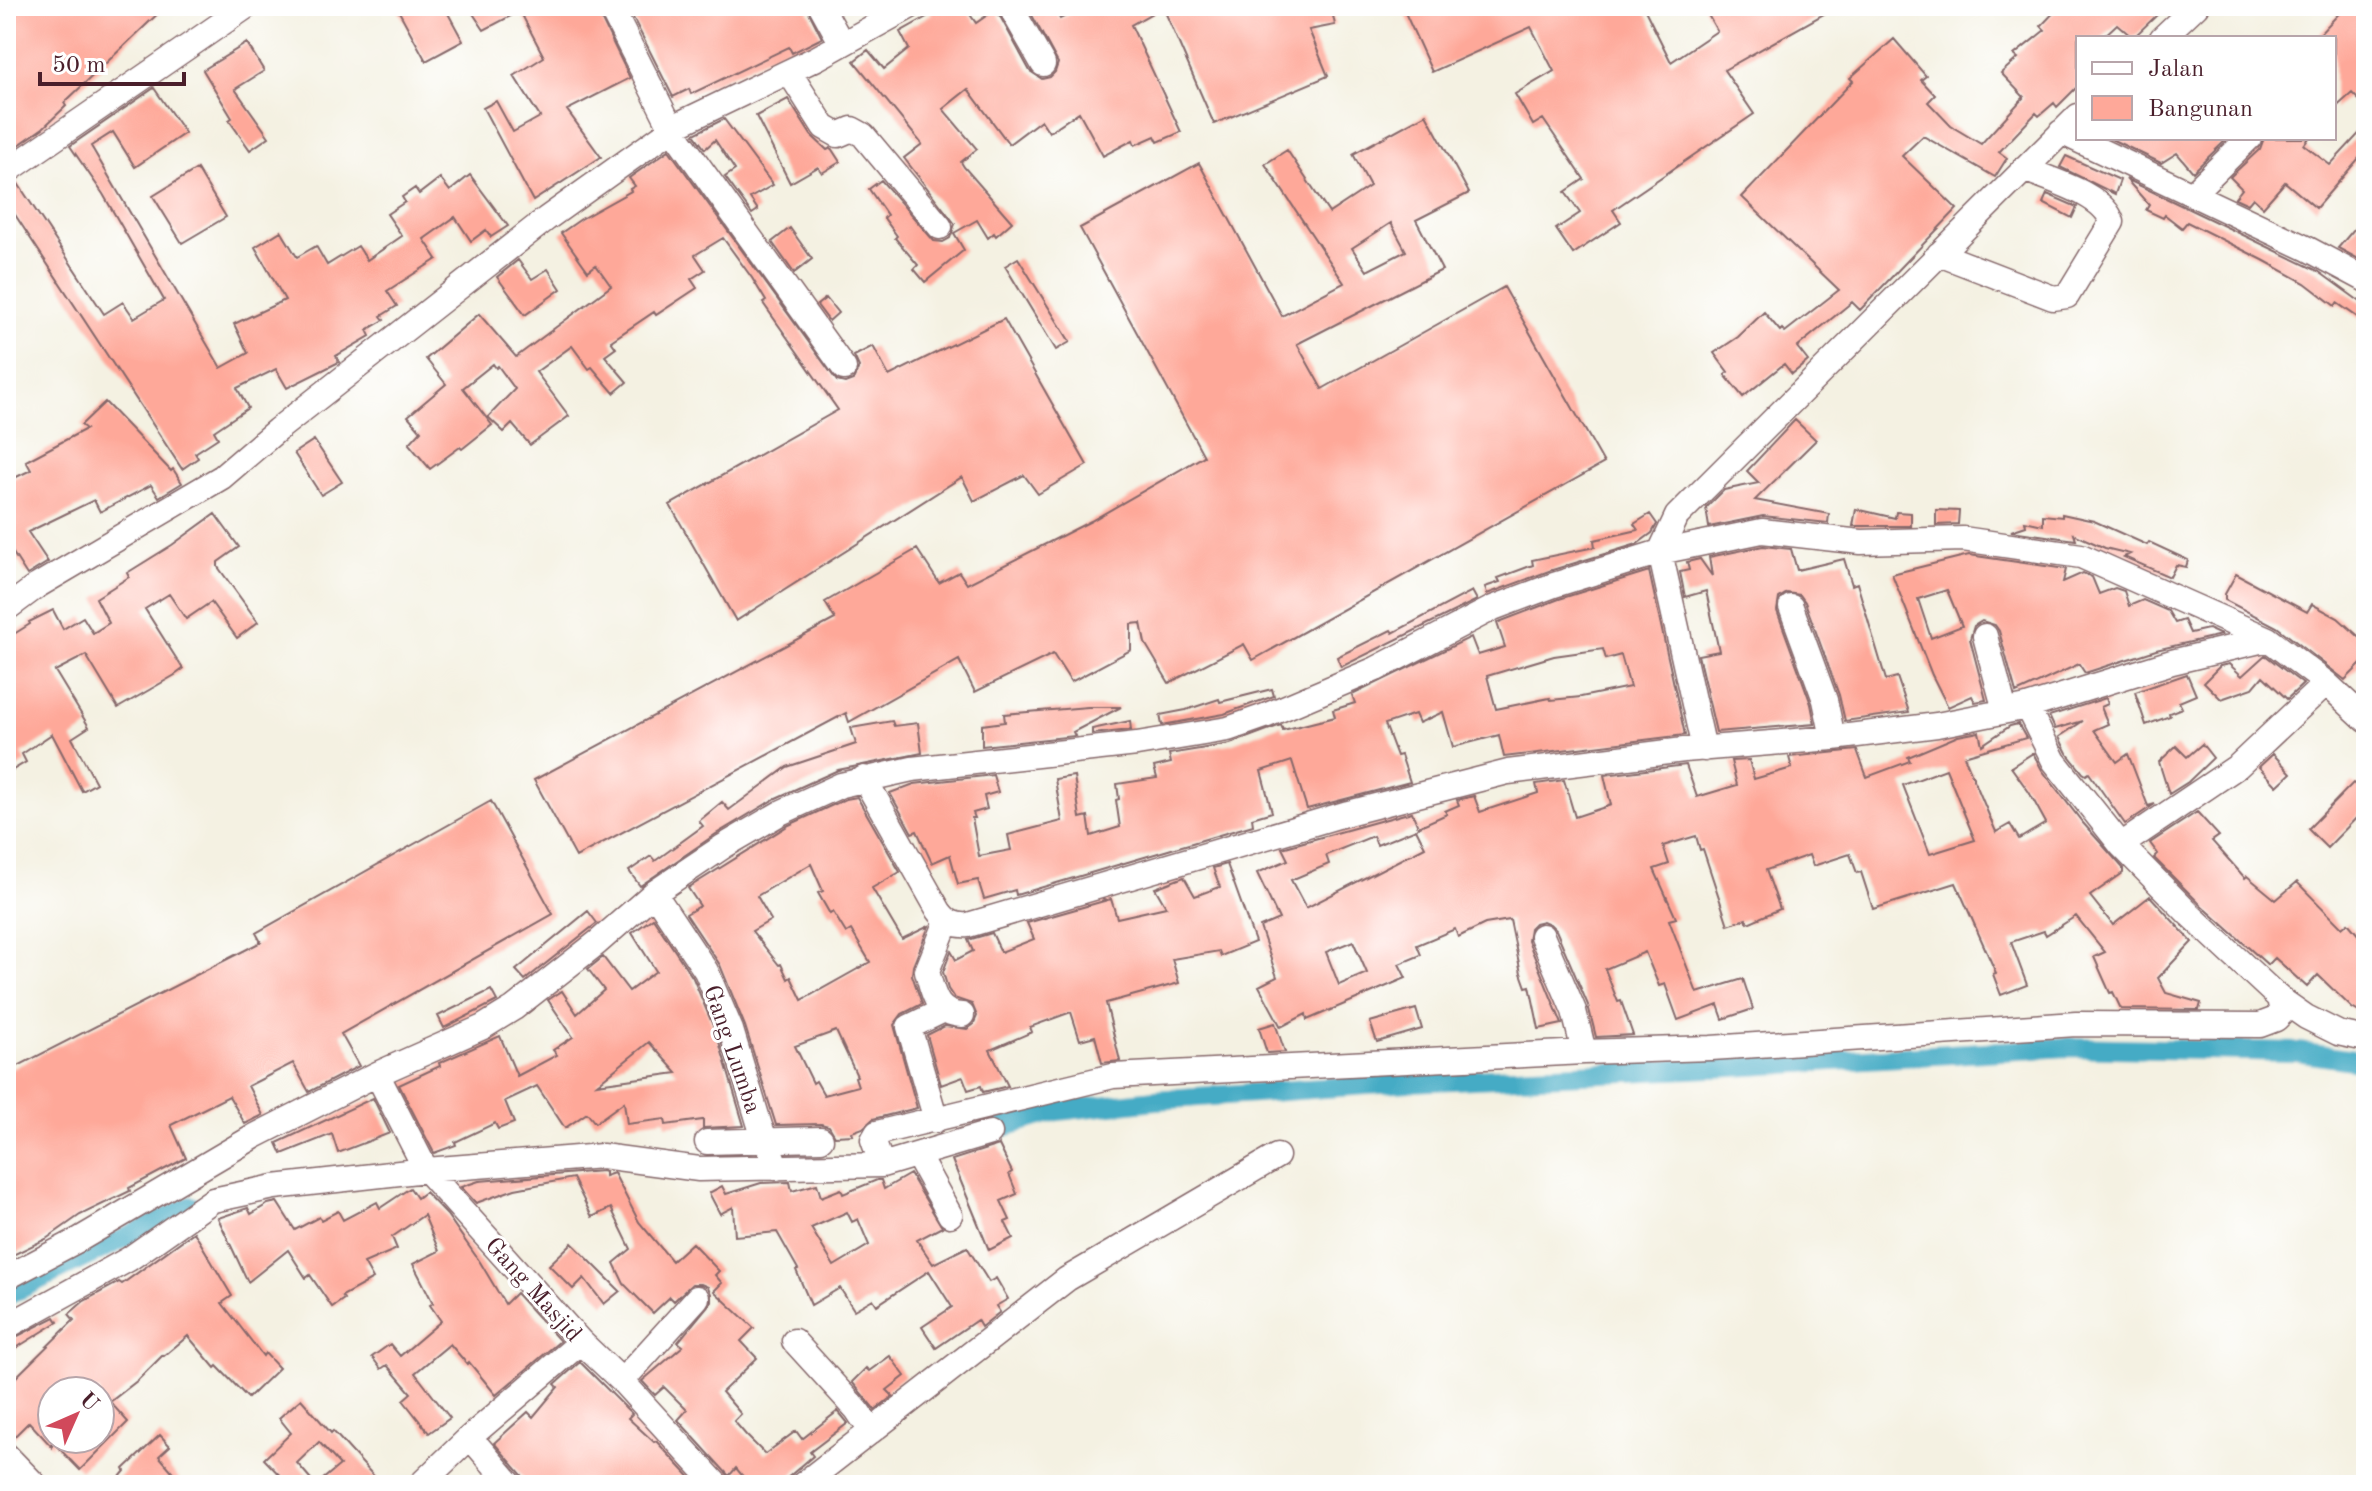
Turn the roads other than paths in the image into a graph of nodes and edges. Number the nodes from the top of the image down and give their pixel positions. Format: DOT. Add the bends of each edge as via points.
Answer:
graph roads {
  1 [pos="247,6"];
  2 [pos="610,6"];
  3 [pos="821,6"];
  4 [pos="911,6"];
  5 [pos="1010,6"];
  6 [pos="842,44"];
  7 [pos="1043,64"];
  8 [pos="789,72"];
  9 [pos="2070,124"];
  10 [pos="672,129"];
  11 [pos="2098,140"];
  12 [pos="2247,140"];
  13 [pos="2024,169"];
  14 [pos="6,172"];
  15 [pos="2192,194"];
  16 [pos="940,227"];
  17 [pos="1939,254"];
  18 [pos="2366,280"];
  19 [pos="844,368"];
  20 [pos="1660,552"];
  21 [pos="1791,607"];
  22 [pos="6,609"];
  23 [pos="1985,636"];
  24 [pos="2268,639"];
  25 [pos="2326,683"];
  26 [pos="2016,709"];
  27 [pos="2366,720"];
  28 [pos="1833,738"];
  29 [pos="1704,749"];
  30 [pos="864,778"];
  31 [pos="2121,845"];
  32 [pos="654,893"];
  33 [pos="947,921"];
  34 [pos="1542,936"];
  35 [pos="2279,998"];
  36 [pos="2366,1039"];
  37 [pos="1584,1052"];
  38 [pos="377,1074"];
  39 [pos="936,1120"];
  40 [pos="990,1133"];
  41 [pos="821,1139"];
  42 [pos="707,1142"];
  43 [pos="770,1151"];
  44 [pos="917,1155"];
  45 [pos="878,1156"];
  46 [pos="1277,1156"];
  47 [pos="421,1160"];
  48 [pos="950,1215"];
  49 [pos="145,1225"];
  50 [pos="6,1278"];
  51 [pos="697,1298"];
  52 [pos="6,1327"];
  53 [pos="794,1341"];
  54 [pos="581,1342"];
  55 [pos="622,1381"];
  56 [pos="871,1431"];
  57 [pos="470,1437"];
  58 [pos="6,1455"];
  59 [pos="35,1485"];
  60 [pos="420,1485"];
  61 [pos="511,1485"];
  62 [pos="717,1485"];
  63 [pos="802,1485"];
  1 -- 14 [label="street"];
  2 -- 10 [label="street"];
  3 -- 6 [label="street"];
  4 -- 6 [label="street"];
  5 -- 7 [label="street"];
  6 -- 8 [label="street"];
  8 -- 10 [label="street"];
  8 -- 16 [label="street" via="824,127 838,135 852,129 863,135"];
  9 -- 13 [label="street"];
  10 -- 19 [label="street"];
  10 -- 22 [label="street" via="546,219 222,477"];
  11 -- 15 [label="street"];
  12 -- 15 [label="street"];
  13 -- 17 [label="street"];
  13 -- 17 [label="street" via="2097,200 2109,211 2112,222 2067,296 2053,298"];
  15 -- 18 [label="street"];
  17 -- 20 [label="street" via="1682,508"];
  20 -- 24 [label="street" via="1762,531 1861,542 1963,539 2068,553 2094,559"];
  20 -- 29 [label="street"];
  20 -- 30 [label="street" via="1493,608 1376,669 1228,729"];
  21 -- 28 [label="street"];
  23 -- 26 [label="street"];
  24 -- 25 [label="street"];
  24 -- 26 [label="street"];
  25 -- 27 [label="street"];
  25 -- 31 [label="street" via="2238,766"];
  26 -- 28 [label="street"];
  26 -- 31 [label="street"];
  28 -- 29 [label="street"];
  29 -- 33 [label="street" via="1508,772 1348,813 968,925"];
  30 -- 32 [label="street" via="782,812"];
  30 -- 33 [label="street"];
  31 -- 35 [label="street"];
  32 -- 38 [label="street" via="514,1008"];
  32 -- 43 [label="street, Gang Lumba" via="706,971"];
  33 -- 39 [label="street" via="927,971 938,1002 953,1013 909,1027"];
  34 -- 37 [label="street" via="1574,1011"];
  35 -- 36 [label="street" via="2338,1033"];
  35 -- 37 [label="street" via="2282,1013 2260,1025 2076,1024"];
  37 -- 39 [label="street" via="1113,1076"];
  38 -- 47 [label="street, Gang Masjid"];
  38 -- 49 [label="street" via="255,1136"];
  39 -- 45 [label="street" via="877,1133"];
  40 -- 44 [label="street"];
  41 -- 43 [label="street"];
  42 -- 43 [label="street"];
  43 -- 45 [label="street"];
  43 -- 47 [label="street" via="699,1169 602,1156"];
  44 -- 45 [label="street"];
  44 -- 48 [label="street"];
  46 -- 56 [label="street" via="1067,1279"];
  47 -- 49 [label="street" via="213,1200"];
  47 -- 54 [label="street, Gang Masjid"];
  49 -- 50 [label="street"];
  49 -- 52 [label="street" via="129,1259"];
  51 -- 55 [label="street"];
  53 -- 56 [label="street"];
  54 -- 55 [label="street, Gang Masjid"];
  54 -- 57 [label="street"];
  55 -- 62 [label="street, Gang Masjid"];
  56 -- 63 [label="street"];
  57 -- 60 [label="street"];
  57 -- 61 [label="street"];
  58 -- 59 [label="street"];
}
